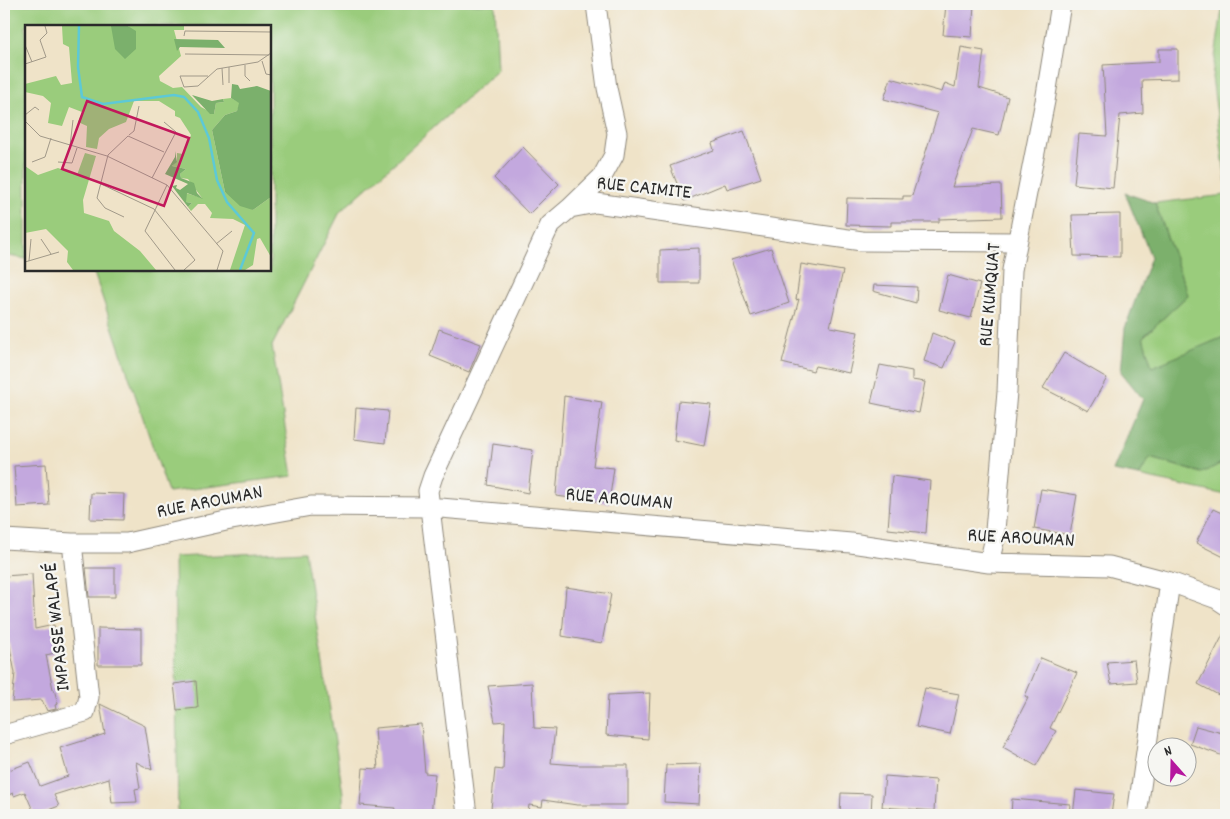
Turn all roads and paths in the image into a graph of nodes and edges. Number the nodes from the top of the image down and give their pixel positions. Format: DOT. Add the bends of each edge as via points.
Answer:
graph roads {
  1 [pos="596,4"];
  2 [pos="1061,4"];
  3 [pos="570,208"];
  4 [pos="1016,242"];
  5 [pos="429,507"];
  6 [pos="4,539"];
  7 [pos="72,543"];
  8 [pos="989,563"];
  9 [pos="1170,582"];
  10 [pos="1226,605"];
  11 [pos="4,735"];
  12 [pos="467,815"];
  13 [pos="1137,815"];
  1 -- 3 [label="street" via="607,88 617,133 614,156 602,177"];
  2 -- 4 [label="street, RUE KUMQUAT"];
  3 -- 4 [label="street, RUE CAIMITE" via="596,203 862,241"];
  3 -- 5 [label="street, RUE CAIMITE" via="550,225 433,476 428,491"];
  4 -- 8 [label="street, RUE KUMQUAT" via="1006,402 994,542"];
  5 -- 7 [label="street, RUE AROUMAN" via="311,506 127,543"];
  5 -- 8 [label="street, RUE AROUMAN" via="850,543"];
  5 -- 12 [label="street, RUE CAIMITE"];
  6 -- 7 [label="street, RUE AROUMAN"];
  7 -- 11 [label="street, IMPASSE WALAPÉ" via="89,697 85,712"];
  8 -- 9 [label="street, RUE AROUMAN" via="1109,566"];
  9 -- 10 [label="street, RUE AROUMAN"];
  9 -- 13 [label="street"];
}
